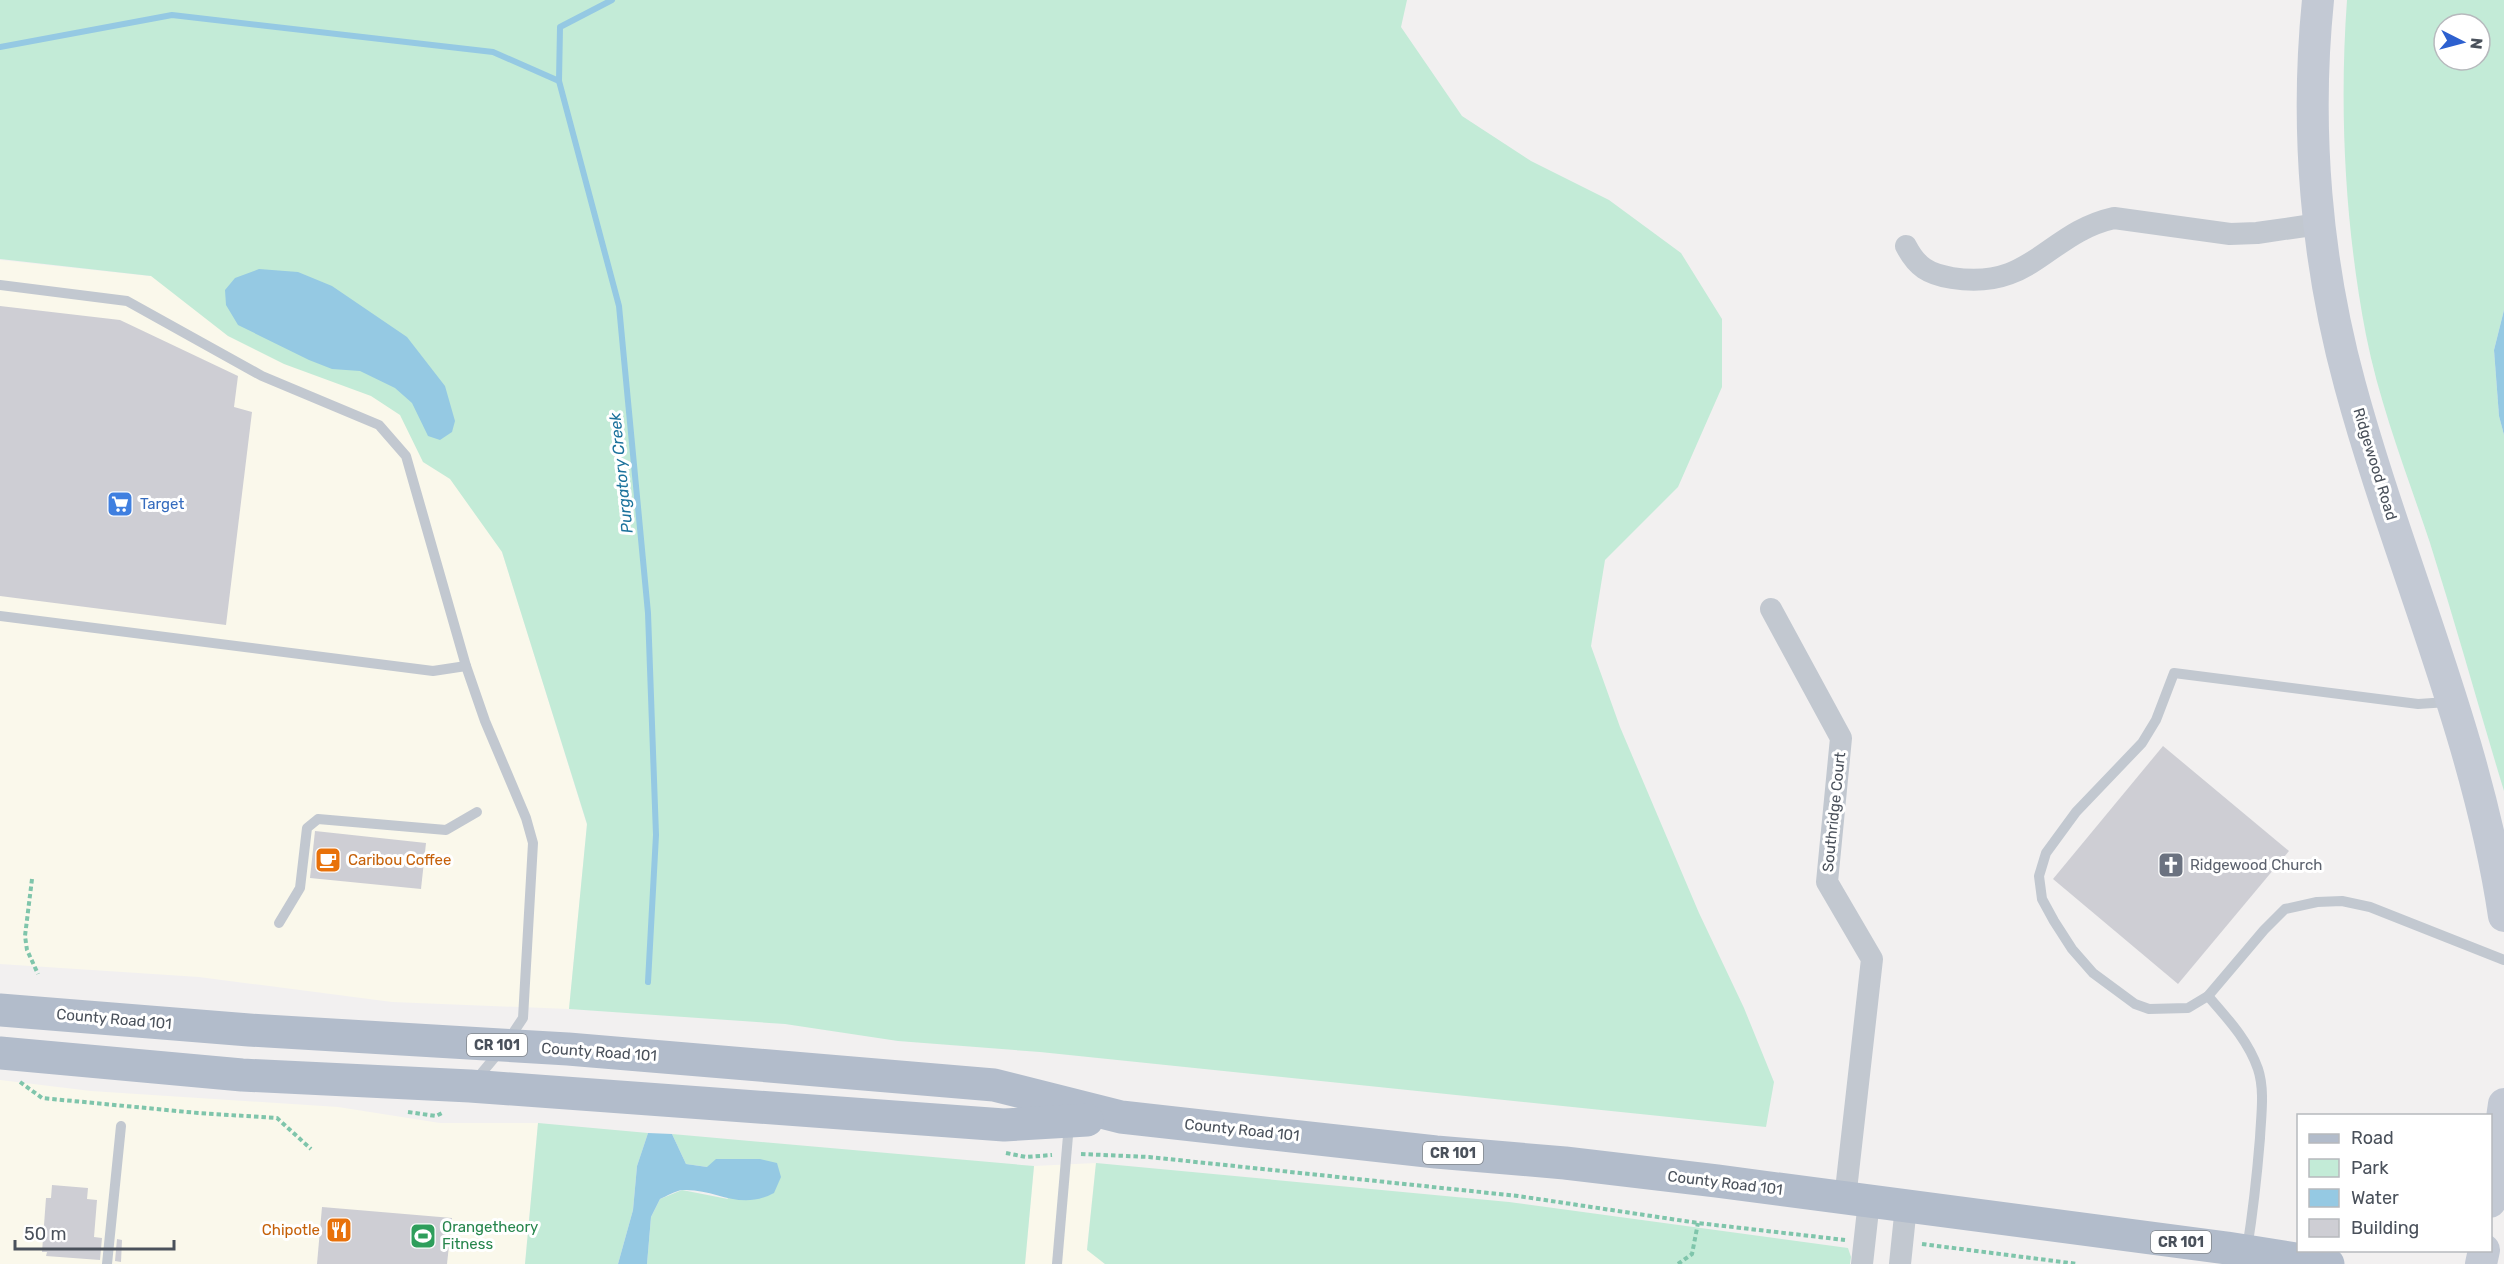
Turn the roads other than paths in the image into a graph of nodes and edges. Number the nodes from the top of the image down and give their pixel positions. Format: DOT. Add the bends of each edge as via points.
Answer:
graph roads {
  1 [pos="2318,0"];
  2 [pos="2319,224"];
  3 [pos="1906,246"];
  4 [pos="0,285"];
  5 [pos="1771,609"];
  6 [pos="0,615"];
  7 [pos="466,666"];
  8 [pos="2451,702"];
  9 [pos="477,812"];
  10 [pos="2504,916"];
  11 [pos="279,923"];
  12 [pos="2504,960"];
  13 [pos="2208,996"];
  14 [pos="0,1010"];
  15 [pos="505,1045"];
  16 [pos="6,1064"];
  17 [pos="470,1086"];
  18 [pos="2504,1104"];
  19 [pos="1070,1113"];
  20 [pos="121,1126"];
  21 [pos="2492,1188"];
  22 [pos="1857,1200"];
  23 [pos="1906,1206"];
  24 [pos="2247,1251"];
  25 [pos="107,1264"];
  26 [pos="1057,1264"];
  27 [pos="1862,1264"];
  28 [pos="1900,1264"];
  29 [pos="2328,1264"];
  1 -- 2 [label="street, Ridgewood Road" via="2313,83"];
  2 -- 3 [label="street" via="2230,234 2114,218 2079,231 2025,268 2000,279 1972,282 1924,271"];
  2 -- 8 [label="street, Ridgewood Road" via="2350,385"];
  4 -- 7 [label="lane" via="127,300 262,376 379,424 406,456"];
  5 -- 22 [label="street, Southridge Court" via="1841,738 1827,882 1872,959"];
  6 -- 7 [label="lane" via="433,671"];
  7 -- 15 [label="lane" via="533,843 523,1018"];
  8 -- 10 [label="street, Ridgewood Road" via="2481,801"];
  8 -- 13 [label="lane" via="2418,704 2174,673 2156,720 2142,743 2076,812 2046,853 2039,876 2042,899 2054,921 2079,957 2114,991 2149,1009 2188,1008"];
  9 -- 11 [label="lane" via="446,830 318,819 306,828 300,888"];
  12 -- 13 [label="lane" via="2370,907 2342,901 2317,902 2285,909"];
  13 -- 24 [label="lane" via="2237,1029 2259,1071 2255,1204"];
  14 -- 15 [label="main road, County Road 101 / CR 101"];
  15 -- 17 [label="lane"];
  15 -- 19 [label="main road, County Road 101 / CR 101" via="994,1085"];
  16 -- 17 [label="main road, County Road 101 / CR 101"];
  17 -- 19 [label="main road, County Road 101 / CR 101" via="995,1125"];
  18 -- 21 [label="street"];
  19 -- 22 [label="main road, County Road 101 / CR 101" via="1565,1163"];
  19 -- 26 [label="lane"];
  20 -- 25 [label="lane"];
  22 -- 23 [label="main road, County Road 101 / CR 101"];
  22 -- 27 [label="street, Southridge Court"];
  23 -- 24 [label="main road, County Road 101 / CR 101"];
  23 -- 28 [label="street"];
  24 -- 29 [label="main road, County Road 101 / CR 101"];
}
